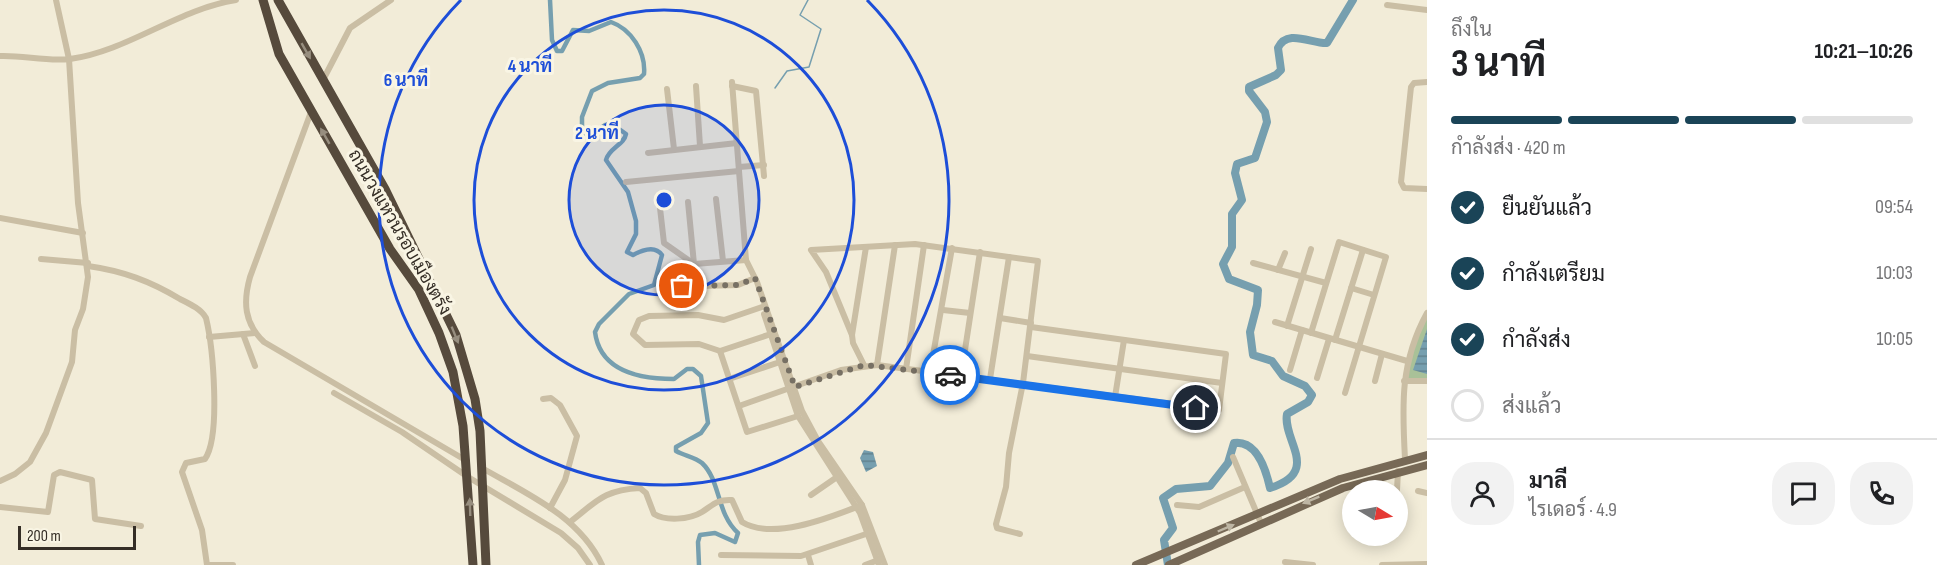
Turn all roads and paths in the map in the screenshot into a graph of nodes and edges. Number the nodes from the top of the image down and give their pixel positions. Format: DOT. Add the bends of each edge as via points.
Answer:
graph roads {
  1 [pos="56,0"];
  2 [pos="236,0"];
  3 [pos="263,0"];
  4 [pos="278,0"];
  5 [pos="391,0"];
  6 [pos="1387,5"];
  7 [pos="1427,10"];
  8 [pos="0,56"];
  9 [pos="69,59"];
  10 [pos="323,80"];
  11 [pos="1427,82"];
  12 [pos="696,86"];
  13 [pos="667,89"];
  14 [pos="311,112"];
  15 [pos="737,143"];
  16 [pos="700,146"];
  17 [pos="674,149"];
  18 [pos="648,153"];
  19 [pos="764,165"];
  20 [pos="739,169"];
  21 [pos="764,176"];
  22 [pos="626,182"];
  23 [pos="1427,189"];
  24 [pos="716,199"];
  25 [pos="688,202"];
  26 [pos="660,208"];
  27 [pos="0,218"];
  28 [pos="83,232"];
  29 [pos="895,245"];
  30 [pos="924,245"];
  31 [pos="866,247"];
  32 [pos="952,248"];
  33 [pos="1311,249"];
  34 [pos="1363,250"];
  35 [pos="980,252"];
  36 [pos="1285,253"];
  37 [pos="1009,257"];
  38 [pos="41,259"];
  39 [pos="746,260"];
  40 [pos="723,261"];
  41 [pos="1253,263"];
  42 [pos="694,264"];
  43 [pos="88,265"];
  44 [pos="1278,270"];
  45 [pos="753,277"];
  46 [pos="1302,278"];
  47 [pos="1326,283"];
  48 [pos="660,287"];
  49 [pos="1351,288"];
  50 [pos="1374,296"];
  51 [pos="762,307"];
  52 [pos="943,310"];
  53 [pos="970,313"];
  54 [pos="1427,313"];
  55 [pos="1000,318"];
  56 [pos="1275,322"];
  57 [pos="1031,325"];
  58 [pos="1287,326"];
  59 [pos="1302,330"];
  60 [pos="255,333"];
  61 [pos="1311,333"];
  62 [pos="243,334"];
  63 [pos="771,334"];
  64 [pos="852,334"];
  65 [pos="209,337"];
  66 [pos="1124,340"];
  67 [pos="1332,340"];
  68 [pos="1359,348"];
  69 [pos="720,351"];
  70 [pos="1382,354"];
  71 [pos="1027,356"];
  72 [pos="1407,361"];
  73 [pos="780,362"];
  74 [pos="864,365"];
  75 [pos="877,365"];
  76 [pos="255,366"];
  77 [pos="1119,368"];
  78 [pos="906,369"];
  79 [pos="1290,370"];
  80 [pos="930,372"];
  81 [pos="961,376"];
  82 [pos="1317,378"];
  83 [pos="729,379"];
  84 [pos="990,379"];
  85 [pos="1375,381"];
  86 [pos="1404,381"];
  87 [pos="1427,381"];
  88 [pos="1023,383"];
  89 [pos="1222,383"];
  90 [pos="792,388"];
  91 [pos="334,393"];
  92 [pos="1345,393"];
  93 [pos="1115,397"];
  94 [pos="543,399"];
  95 [pos="739,406"];
  96 [pos="798,416"];
  97 [pos="1427,455"];
  98 [pos="1233,457"];
  99 [pos="1405,459"];
  100 [pos="467,462"];
  101 [pos="1427,465"];
  102 [pos="482,468"];
  103 [pos="1398,471"];
  104 [pos="468,477"];
  105 [pos="837,477"];
  106 [pos="1398,480"];
  107 [pos="0,481"];
  108 [pos="483,485"];
  109 [pos="1245,487"];
  110 [pos="1418,491"];
  111 [pos="1427,493"];
  112 [pos="811,495"];
  113 [pos="1176,505"];
  114 [pos="859,506"];
  115 [pos="0,507"];
  116 [pos="550,508"];
  117 [pos="1257,514"];
  118 [pos="570,522"];
  119 [pos="1261,523"];
  120 [pos="141,526"];
  121 [pos="871,533"];
  122 [pos="1020,534"];
  123 [pos="721,555"];
  124 [pos="808,555"];
  125 [pos="881,562"];
  126 [pos="1285,562"];
  127 [pos="1173,564"];
  128 [pos="1427,564"];
  129 [pos="207,565"];
  130 [pos="233,565"];
  131 [pos="473,565"];
  132 [pos="486,565"];
  133 [pos="590,565"];
  134 [pos="602,565"];
  135 [pos="812,565"];
  136 [pos="865,565"];
  137 [pos="1136,565"];
  138 [pos="1313,565"];
  139 [pos="1382,565"];
  1 -- 9 [label="street"];
  2 -- 9 [label="street" via="215,3 104,50"];
  3 -- 14 [label="highway, ถนนวงแหวนรอบเมืองตรัง" via="279,54"];
  4 -- 10 [label="highway, ถนนวงแหวนรอบเมืองตรัง, one-way"];
  5 -- 10 [label="street" via="350,28"];
  6 -- 7 [label="street"];
  8 -- 9 [label="street"];
  9 -- 28 [label="street"];
  10 -- 102 [label="highway, ถนนวงแหวนรอบเมืองตรัง, one-way" via="385,189 456,335 475,399"];
  11 -- 23 [label="street" via="1410,87 1401,182 1404,188"];
  12 -- 16 [label="street"];
  13 -- 17 [label="street"];
  14 -- 60 [label="street" via="246,291 245,306"];
  100 -- 14 [label="highway, ถนนวงแหวนรอบเมืองตรัง, one-way" via="453,372 439,333 419,290 390,249"];
  15 -- 16 [label="street"];
  15 -- 19 [label="street" via="732,84 756,91"];
  15 -- 20 [label="street"];
  16 -- 17 [label="street"];
  17 -- 18 [label="street"];
  19 -- 20 [label="street"];
  19 -- 21 [label="street"];
  20 -- 22 [label="street"];
  20 -- 39 [label="street"];
  24 -- 40 [label="street"];
  25 -- 42 [label="street"];
  26 -- 42 [label="street" via="664,243"];
  27 -- 28 [label="street"];
  28 -- 43 [label="street"];
  29 -- 30 [label="street"];
  29 -- 31 [label="street"];
  29 -- 75 [label="street"];
  30 -- 32 [label="street"];
  30 -- 78 [label="street"];
  31 -- 64 [label="street"];
  31 -- 64 [label="street" via="811,250 826,272"];
  32 -- 35 [label="street"];
  32 -- 52 [label="street"];
  33 -- 46 [label="street"];
  34 -- 47 [label="street" via="1339,242"];
  34 -- 49 [label="street"];
  34 -- 50 [label="street" via="1386,257"];
  35 -- 37 [label="street"];
  35 -- 53 [label="street"];
  36 -- 44 [label="street"];
  37 -- 55 [label="street"];
  37 -- 57 [label="street" via="1038,261"];
  38 -- 43 [label="street"];
  39 -- 40 [label="street"];
  39 -- 45 [label="street"];
  40 -- 42 [label="street"];
  41 -- 44 [label="street"];
  43 -- 65 [label="street" via="150,281 199,310 206,318"];
  43 -- 107 [label="street" via="72,362 46,433 30,462"];
  44 -- 46 [label="street"];
  45 -- 48 [label="street" via="738,285"];
  45 -- 51 [label="street"];
  45 -- 90 [label="street"];
  46 -- 47 [label="street"];
  46 -- 58 [label="street"];
  47 -- 61 [label="street"];
  49 -- 50 [label="street"];
  49 -- 67 [label="street"];
  50 -- 68 [label="street"];
  51 -- 63 [label="street"];
  51 -- 69 [label="street" via="724,320 698,315 649,316 634,327 633,334 645,345 699,344"];
  52 -- 53 [label="street"];
  52 -- 80 [label="street"];
  53 -- 81 [label="street"];
  54 -- 72 [label="street"];
  55 -- 57 [label="street"];
  55 -- 84 [label="street"];
  56 -- 58 [label="street"];
  57 -- 66 [label="street"];
  57 -- 71 [label="street"];
  58 -- 59 [label="street"];
  59 -- 61 [label="street"];
  59 -- 79 [label="street"];
  60 -- 62 [label="street"];
  60 -- 100 [label="street" via="264,342"];
  61 -- 67 [label="street"];
  62 -- 65 [label="street"];
  62 -- 76 [label="street"];
  63 -- 69 [label="street"];
  63 -- 73 [label="street"];
  64 -- 74 [label="street"];
  65 -- 129 [label="street" via="214,403 212,444 205,459 186,464 183,472 202,530"];
  66 -- 77 [label="street"];
  66 -- 89 [label="street" via="1226,354"];
  67 -- 68 [label="street"];
  67 -- 82 [label="street"];
  68 -- 70 [label="street"];
  68 -- 92 [label="street"];
  69 -- 83 [label="street"];
  70 -- 72 [label="street"];
  70 -- 85 [label="street"];
  71 -- 77 [label="street"];
  71 -- 88 [label="street"];
  72 -- 86 [label="street"];
  73 -- 83 [label="street"];
  73 -- 90 [label="street"];
  74 -- 75 [label="street"];
  74 -- 90 [label="street"];
  75 -- 78 [label="street"];
  77 -- 89 [label="street"];
  77 -- 93 [label="street"];
  78 -- 80 [label="street"];
  80 -- 81 [label="street"];
  81 -- 84 [label="street"];
  83 -- 95 [label="street"];
  84 -- 88 [label="street"];
  86 -- 87 [label="street"];
  86 -- 99 [label="street"];
  88 -- 93 [label="street"];
  88 -- 122 [label="street" via="996,524 1005,532"];
  89 -- 93 [label="street" via="1218,411"];
  90 -- 95 [label="street"];
  90 -- 96 [label="street"];
  90 -- 114 [label="street" via="809,426"];
  91 -- 104 [label="street" via="402,432"];
  94 -- 116 [label="street" via="550,398 560,405 577,436 564,480"];
  95 -- 96 [label="street" via="749,433"];
  96 -- 105 [label="street"];
  97 -- 99 [label="main road"];
  98 -- 109 [label="street"];
  99 -- 117 [label="main road" via="1340,478"];
  100 -- 104 [label="highway, ถนนวงแหวนรอบเมืองตรัง"];
  101 -- 103 [label="main road"];
  102 -- 108 [label="highway, ถนนวงแหวนรอบเมืองตรัง"];
  102 -- 116 [label="street"];
  103 -- 106 [label="street"];
  103 -- 119 [label="main road, one-way" via="1343,488"];
  104 -- 108 [label="street"];
  131 -- 104 [label="highway, ถนนวงแหวนรอบเมืองตรัง, one-way"];
  105 -- 112 [label="street"];
  105 -- 114 [label="street"];
  108 -- 132 [label="highway, ถนนวงแหวนรอบเมืองตรัง"];
  108 -- 133 [label="street" via="566,537"];
  109 -- 113 [label="street" via="1200,507"];
  109 -- 117 [label="street"];
  110 -- 111 [label="street"];
  114 -- 118 [label="street" via="805,526 779,528 746,525 732,500 710,503 700,514 663,519 654,514 640,488 617,489"];
  114 -- 121 [label="street"];
  115 -- 120 [label="street" via="48,512 54,474 60,472 92,480 96,519"];
  116 -- 118 [label="street"];
  117 -- 119 [label="street"];
  137 -- 117 [label="main road, one-way"];
  118 -- 134 [label="street" via="592,546"];
  119 -- 127 [label="main road"];
  121 -- 124 [label="street"];
  121 -- 125 [label="street"];
  123 -- 124 [label="street"];
  124 -- 135 [label="street"];
  125 -- 136 [label="street"];
  126 -- 138 [label="street"];
  128 -- 139 [label="street"];
  129 -- 130 [label="street"];
}
